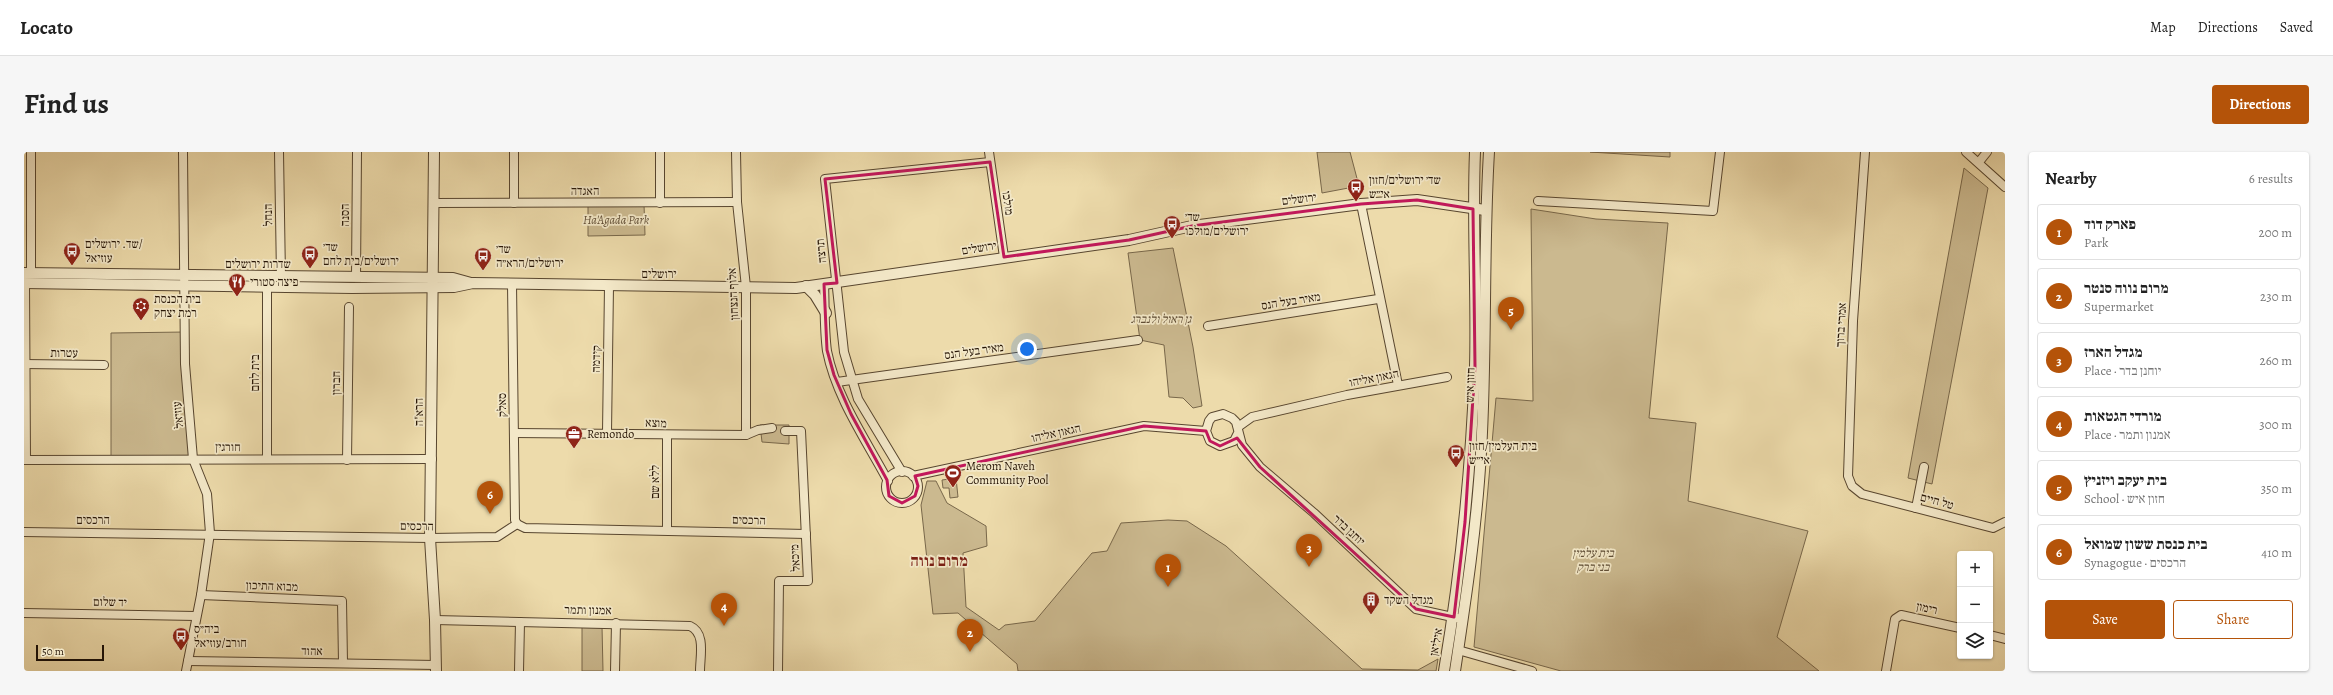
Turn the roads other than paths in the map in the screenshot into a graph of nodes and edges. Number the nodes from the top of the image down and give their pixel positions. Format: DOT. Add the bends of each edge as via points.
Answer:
graph roads {
  1 [pos="30,152"];
  2 [pos="183,152"];
  3 [pos="279,152"];
  4 [pos="357,152"];
  5 [pos="434,152"];
  6 [pos="514,152"];
  7 [pos="660,152"];
  8 [pos="736,152"];
  9 [pos="988,152"];
  10 [pos="1475,152"];
  11 [pos="1489,152"];
  12 [pos="1720,152"];
  13 [pos="1865,152"];
  14 [pos="1966,152"];
  15 [pos="1987,152"];
  16 [pos="990,162"];
  17 [pos="1979,162"];
  18 [pos="2005,187"];
  19 [pos="1538,201"];
  20 [pos="737,202"];
  21 [pos="434,203"];
  22 [pos="514,203"];
  23 [pos="660,203"];
  24 [pos="1360,204"];
  25 [pos="1473,208"];
  26 [pos="1486,210"];
  27 [pos="1004,257"];
  28 [pos="28,273"];
  29 [pos="281,277"];
  30 [pos="356,277"];
  31 [pos="185,281"];
  32 [pos="24,283"];
  33 [pos="433,283"];
  34 [pos="473,283"];
  35 [pos="837,283"];
  36 [pos="512,284"];
  37 [pos="824,284"];
  38 [pos="609,286"];
  39 [pos="806,286"];
  40 [pos="267,287"];
  41 [pos="746,288"];
  42 [pos="1378,299"];
  43 [pos="349,307"];
  44 [pos="826,313"];
  45 [pos="1208,326"];
  46 [pos="1138,340"];
  47 [pos="24,364"];
  48 [pos="104,365"];
  49 [pos="1447,377"];
  50 [pos="852,380"];
  51 [pos="837,382"];
  52 [pos="1398,385"];
  53 [pos="772,428"];
  54 [pos="1238,430"];
  55 [pos="785,431"];
  56 [pos="1206,431"];
  57 [pos="607,432"];
  58 [pos="514,433"];
  59 [pos="746,435"];
  60 [pos="667,436"];
  61 [pos="193,459"];
  62 [pos="267,459"];
  63 [pos="432,459"];
  64 [pos="25,460"];
  65 [pos="347,460"];
  66 [pos="1924,467"];
  67 [pos="902,472"];
  68 [pos="913,476"];
  69 [pos="888,481"];
  70 [pos="1862,494"];
  71 [pos="1916,508"];
  72 [pos="2005,522"];
  73 [pos="517,524"];
  74 [pos="666,530"];
  75 [pos="24,532"];
  76 [pos="210,533"];
  77 [pos="806,534"];
  78 [pos="430,538"];
  79 [pos="201,595"];
  80 [pos="24,613"];
  81 [pos="196,616"];
  82 [pos="1458,618"];
  83 [pos="436,620"];
  84 [pos="520,622"];
  85 [pos="616,623"];
  86 [pos="1957,627"];
  87 [pos="1993,636"];
  88 [pos="2005,639"];
  89 [pos="1458,650"];
  90 [pos="188,661"];
  91 [pos="343,663"];
  92 [pos="436,668"];
  93 [pos="186,671"];
  94 [pos="519,671"];
  95 [pos="614,671"];
  96 [pos="700,671"];
  97 [pos="778,671"];
  98 [pos="1444,671"];
  99 [pos="1455,671"];
  100 [pos="1532,671"];
  101 [pos="1886,671"];
  1 -- 28 [label="street"];
  2 -- 31 [label="street, עוזיאל"];
  3 -- 29 [label="street, הנחל"];
  4 -- 30 [label="street, הסנה"];
  5 -- 21 [label="street, הרא\"ה"];
  6 -- 22 [label="street"];
  7 -- 23 [label="street"];
  8 -- 20 [label="street, אלוף הנצחון"];
  9 -- 16 [label="street, מולכו"];
  10 -- 25 [label="street, חזון איש"];
  11 -- 26 [label="street, חזון איש"];
  12 -- 19 [label="street" via="1713,211"];
  13 -- 70 [label="street, אמרי ברוך" via="1853,321 1848,476 1852,486"];
  14 -- 17 [label="street"];
  15 -- 17 [label="street"];
  16 -- 27 [label="street, מולכו"];
  16 -- 35 [label="street, תרצה" via="825,179"];
  17 -- 18 [label="street"];
  20 -- 23 [label="street, האגדה"];
  20 -- 41 [label="street, אלוף הנצחון"];
  21 -- 22 [label="street, האגדה"];
  21 -- 33 [label="street, הרא\"ה"];
  22 -- 23 [label="street, האגדה"];
  24 -- 25 [label="street, ירושלים" via="1417,200"];
  24 -- 27 [label="street, ירושלים" via="1192,226 1129,240"];
  24 -- 42 [label="street"];
  25 -- 26 [label="street, ירושלים"];
  25 -- 82 [label="street, חזון איש" via="1475,366"];
  26 -- 82 [label="street, חזון איש" via="1481,450 1476,530"];
  27 -- 35 [label="street, ירושלים"];
  28 -- 31 [label="street, שדרות ירושלים"];
  29 -- 30 [label="street, שדרות ירושלים"];
  29 -- 31 [label="street, שדרות ירושלים"];
  30 -- 33 [label="street, שדרות ירושלים"];
  31 -- 32 [label="street, שדרות ירושלים"];
  31 -- 40 [label="street, שדרות ירושלים"];
  31 -- 61 [label="street, עוזיאל" via="185,364"];
  32 -- 47 [label="street"];
  33 -- 34 [label="street, שדרות ירושלים" via="454,278"];
  33 -- 40 [label="street, שדרות ירושלים"];
  33 -- 63 [label="street, הרא\"ה"];
  34 -- 36 [label="street, ירושלים"];
  35 -- 37 [label="street, ירושלים"];
  35 -- 50 [label="street, תרצה" via="844,352"];
  36 -- 38 [label="street, ירושלים"];
  36 -- 58 [label="street, סאלק"];
  37 -- 39 [label="street, ירושלים"];
  37 -- 44 [label="street"];
  38 -- 41 [label="street, ירושלים"];
  38 -- 57 [label="street, קידמה"];
  39 -- 41 [label="street, ירושלים"];
  39 -- 44 [label="street"];
  40 -- 62 [label="street, בית לחם"];
  41 -- 59 [label="street, אלוף הנצחון"];
  42 -- 45 [label="street, מאיר בעל הנס"];
  42 -- 52 [label="street"];
  43 -- 65 [label="street, חברון"];
  44 -- 51 [label="street" via="827,350"];
  46 -- 50 [label="street, מאיר בעל הנס"];
  47 -- 48 [label="street, עטרות"];
  47 -- 64 [label="street"];
  49 -- 52 [label="street, הגאון אליהו"];
  50 -- 51 [label="street, מאיר בעל הנס"];
  50 -- 67 [label="street, תרצה" via="858,400"];
  51 -- 69 [label="street" via="851,414"];
  52 -- 54 [label="street, הגאון אליהו" via="1252,417"];
  53 -- 59 [label="street, מוצא"];
  54 -- 56 [label="street" via="1234,440 1220,446 1210,441"];
  54 -- 56 [label="street" via="1232,418 1223,414 1212,417 1208,421"];
  54 -- 82 [label="street, יוחנן בדר" via="1242,444 1260,467 1314,513 1416,609"];
  55 -- 77 [label="street, מיכאל" via="802,431"];
  56 -- 68 [label="street, הגאון אליהו" via="1144,426"];
  57 -- 58 [label="street, מוצא"];
  57 -- 60 [label="street, מוצא"];
  58 -- 73 [label="street, סאלק"];
  59 -- 60 [label="street, מוצא"];
  60 -- 74 [label="street, ללא שם"];
  61 -- 62 [label="street, חורגין"];
  61 -- 64 [label="street, חורגין"];
  61 -- 76 [label="street, עוזיאל" via="207,494"];
  62 -- 65 [label="street, חורגין"];
  63 -- 65 [label="street, חורגין"];
  63 -- 78 [label="street, הרא\"ה"];
  66 -- 71 [label="street"];
  67 -- 68 [label="street"];
  67 -- 69 [label="street" via="893,474"];
  68 -- 69 [label="street" via="918,486 917,492 907,502 897,502 889,496 886,487"];
  70 -- 71 [label="street, טל חיים"];
  71 -- 72 [label="street, טל חיים" via="1993,528"];
  73 -- 74 [label="street, הרכסים" via="525,528"];
  73 -- 78 [label="street, הרכסים" via="497,537"];
  74 -- 77 [label="street, הרכסים"];
  75 -- 76 [label="street, הרכסים"];
  76 -- 78 [label="street, הרכסים"];
  76 -- 79 [label="street, עוזיאל"];
  77 -- 97 [label="street, מיכאל" via="808,581 779,581"];
  78 -- 83 [label="street, הרא\"ה"];
  79 -- 81 [label="street, עוזיאל"];
  79 -- 91 [label="street, מבוא התיכון" via="342,601"];
  80 -- 81 [label="street, יד שלום"];
  81 -- 90 [label="street, עוזיאל"];
  82 -- 89 [label="street, איליאן"];
  82 -- 98 [label="street, איליאן"];
  83 -- 84 [label="street, אמנון ותמר"];
  83 -- 92 [label="street, הרא\"ה"];
  84 -- 85 [label="street, אמנון ותמר"];
  84 -- 94 [label="street"];
  85 -- 95 [label="street"];
  85 -- 96 [label="street, אמנון ותמר" via="695,628 700,635"];
  86 -- 101 [label="street, רימון" via="1901,615 1894,619"];
  87 -- 88 [label="street"];
  89 -- 99 [label="street, איליאן"];
  89 -- 100 [label="street"];
  90 -- 91 [label="street, אהוד"];
  90 -- 93 [label="street, עוזיאל"];
  91 -- 92 [label="street, אהוד"];
}
